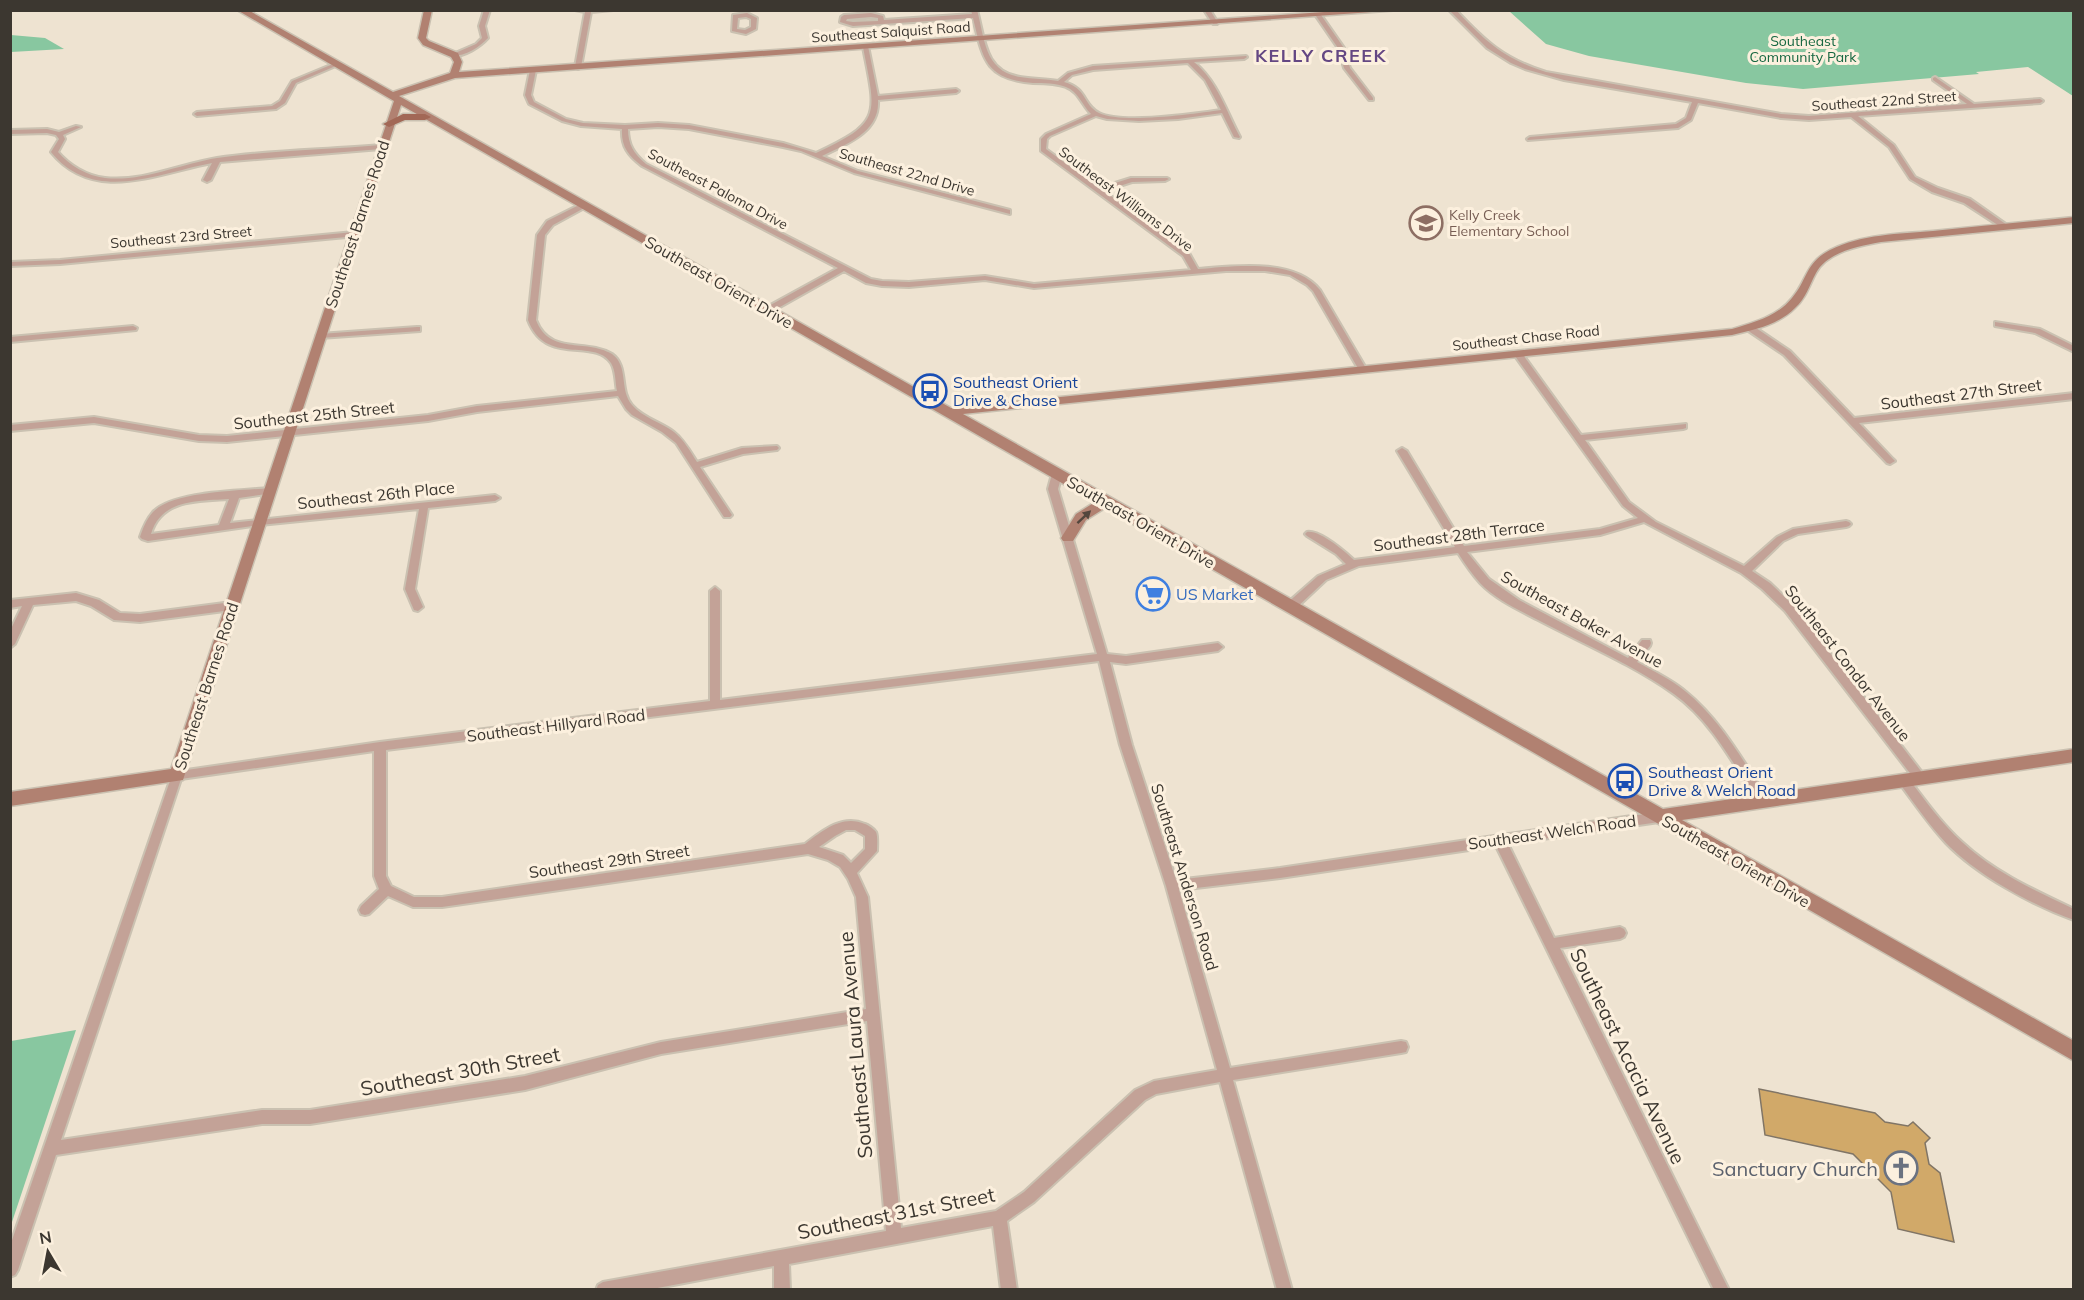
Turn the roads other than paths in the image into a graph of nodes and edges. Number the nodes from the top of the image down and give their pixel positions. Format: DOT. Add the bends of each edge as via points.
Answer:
graph roads {
  1 [pos="241,10"];
  2 [pos="428,10"];
  3 [pos="487,10"];
  4 [pos="578,10"];
  5 [pos="610,10"];
  6 [pos="1207,10"];
  7 [pos="1396,10"];
  8 [pos="1452,10"];
  9 [pos="588,12"];
  10 [pos="975,13"];
  11 [pos="1319,16"];
  12 [pos="881,22"];
  13 [pos="1215,23"];
  14 [pos="982,39"];
  15 [pos="866,47"];
  16 [pos="455,55"];
  17 [pos="1244,57"];
  18 [pos="1191,63"];
  19 [pos="334,65"];
  20 [pos="578,67"];
  21 [pos="533,70"];
  22 [pos="454,75"];
  23 [pos="1935,79"];
  24 [pos="282,81"];
  25 [pos="294,82"];
  26 [pos="1060,83"];
  27 [pos="956,91"];
  28 [pos="876,98"];
  29 [pos="394,99"];
  30 [pos="1371,99"];
  31 [pos="2040,100"];
  32 [pos="1696,101"];
  33 [pos="1973,106"];
  34 [pos="1224,111"];
  35 [pos="197,114"];
  36 [pos="1096,114"];
  37 [pos="1854,116"];
  38 [pos="425,117"];
  39 [pos="389,124"];
  40 [pos="78,127"];
  41 [pos="626,127"];
  42 [pos="10,132"];
  43 [pos="59,134"];
  44 [pos="1237,137"];
  45 [pos="1530,139"];
  46 [pos="381,147"];
  47 [pos="818,155"];
  48 [pos="217,160"];
  49 [pos="1165,179"];
  50 [pos="207,180"];
  51 [pos="1100,190"];
  52 [pos="583,205"];
  53 [pos="1007,212"];
  54 [pos="2073,220"];
  55 [pos="2004,227"];
  56 [pos="354,234"];
  57 [pos="10,264"];
  58 [pos="844,268"];
  59 [pos="1195,271"];
  60 [pos="768,310"];
  61 [pos="1998,324"];
  62 [pos="133,328"];
  63 [pos="1750,328"];
  64 [pos="417,329"];
  65 [pos="320,336"];
  66 [pos="10,340"];
  67 [pos="2073,350"];
  68 [pos="1518,354"];
  69 [pos="1363,370"];
  70 [pos="621,393"];
  71 [pos="2073,396"];
  72 [pos="947,412"];
  73 [pos="1852,421"];
  74 [pos="1683,426"];
  75 [pos="10,429"];
  76 [pos="289,433"];
  77 [pos="1578,438"];
  78 [pos="774,448"];
  79 [pos="1402,451"];
  80 [pos="1890,461"];
  81 [pos="696,465"];
  82 [pos="1057,474"];
  83 [pos="270,490"];
  84 [pos="235,495"];
  85 [pos="495,498"];
  86 [pos="1105,502"];
  87 [pos="423,505"];
  88 [pos="727,514"];
  89 [pos="1644,519"];
  90 [pos="260,522"];
  91 [pos="1846,524"];
  92 [pos="223,528"];
  93 [pos="1310,534"];
  94 [pos="1068,538"];
  95 [pos="1461,549"];
  96 [pos="1353,565"];
  97 [pos="1745,571"];
  98 [pos="715,591"];
  99 [pos="29,602"];
  100 [pos="10,604"];
  101 [pos="232,606"];
  102 [pos="418,607"];
  103 [pos="1290,607"];
  104 [pos="1646,643"];
  105 [pos="10,644"];
  106 [pos="1218,647"];
  107 [pos="1103,657"];
  108 [pos="1630,663"];
  109 [pos="715,705"];
  110 [pos="380,746"];
  111 [pos="2073,755"];
  112 [pos="177,775"];
  113 [pos="1912,779"];
  114 [pos="10,799"];
  115 [pos="1764,801"];
  116 [pos="1659,817"];
  117 [pos="1499,839"];
  118 [pos="808,849"];
  119 [pos="837,858"];
  120 [pos="851,871"];
  121 [pos="1172,886"];
  122 [pos="386,890"];
  123 [pos="365,910"];
  124 [pos="2073,915"];
  125 [pos="1620,933"];
  126 [pos="1551,944"];
  127 [pos="872,1014"];
  128 [pos="1401,1047"];
  129 [pos="2073,1052"];
  130 [pos="1224,1074"];
  131 [pos="51,1149"];
  132 [pos="999,1218"];
  133 [pos="894,1236"];
  134 [pos="781,1258"];
  135 [pos="10,1270"];
  136 [pos="603,1290"];
  137 [pos="782,1290"];
  138 [pos="1009,1290"];
  139 [pos="1285,1290"];
  140 [pos="1722,1290"];
  1 -- 19 [label="street, Southeast Orient Drive"];
  2 -- 16 [label="street" via="422,38"];
  3 -- 16 [label="street" via="482,43"];
  4 -- 9 [label="street"];
  5 -- 9 [label="street"];
  6 -- 13 [label="street"];
  7 -- 11 [label="street, Southeast Salquist Road"];
  8 -- 32 [label="street, Southeast 22nd Street" via="1492,50 1521,66 1564,78"];
  9 -- 20 [label="street"];
  10 -- 12 [label="street"];
  10 -- 14 [label="street"];
  11 -- 13 [label="street, Southeast Salquist Road"];
  11 -- 30 [label="street" via="1338,41 1347,68"];
  12 -- 12 [label="street" via="881,17 871,15 844,17 843,22"];
  13 -- 14 [label="street, Southeast Salquist Road"];
  14 -- 15 [label="street, Southeast Salquist Road"];
  14 -- 26 [label="street" via="989,61 1003,73 1023,80"];
  15 -- 20 [label="street, Southeast Salquist Road"];
  15 -- 28 [label="street"];
  16 -- 22 [label="street" via="458,62"];
  17 -- 18 [label="street"];
  18 -- 26 [label="street" via="1093,68 1070,74"];
  18 -- 34 [label="street" via="1210,82"];
  19 -- 25 [label="street"];
  19 -- 29 [label="street, Southeast Orient Drive"];
  20 -- 21 [label="street, Southeast Salquist Road"];
  21 -- 22 [label="street, Southeast Salquist Road"];
  21 -- 41 [label="street" via="528,95 531,103 583,125"];
  22 -- 29 [label="street, Southeast Salquist Road"];
  23 -- 33 [label="street"];
  24 -- 25 [label="street"];
  25 -- 35 [label="street" via="284,102 274,108"];
  26 -- 36 [label="street" via="1078,90"];
  27 -- 28 [label="street"];
  28 -- 47 [label="street" via="876,115 867,128 850,141"];
  29 -- 38 [label="street, Southeast Orient Drive"];
  29 -- 39 [label="street, Southeast Barnes Road"];
  31 -- 33 [label="street, Southeast 22nd Street"];
  32 -- 37 [label="street, Southeast 22nd Street" via="1795,117"];
  32 -- 45 [label="street" via="1689,120 1678,126"];
  33 -- 37 [label="street, Southeast 22nd Street"];
  34 -- 36 [label="street" via="1133,119"];
  34 -- 44 [label="street"];
  36 -- 51 [label="street, Southeast Williams Drive" via="1048,135 1043,145 1047,154"];
  37 -- 55 [label="street" via="1892,146 1912,178 1967,201"];
  38 -- 39 [label="main road" via="403,117"];
  38 -- 52 [label="street, Southeast Orient Drive"];
  39 -- 46 [label="street, Southeast Barnes Road"];
  40 -- 43 [label="street"];
  41 -- 47 [label="street, Southeast 22nd Drive" via="689,127 783,144"];
  41 -- 58 [label="street, Southeast Paloma Drive" via="626,147 644,165"];
  42 -- 43 [label="street" via="40,130"];
  43 -- 48 [label="street" via="62,139 54,152 60,159 89,176 105,180 139,178"];
  46 -- 48 [label="street"];
  46 -- 56 [label="street, Southeast Barnes Road"];
  47 -- 53 [label="street, Southeast 22nd Drive" via="856,172"];
  48 -- 50 [label="street"];
  49 -- 51 [label="street" via="1131,180"];
  51 -- 59 [label="street, Southeast Williams Drive" via="1186,255"];
  52 -- 60 [label="street, Southeast Orient Drive"];
  52 -- 70 [label="street" via="550,223 541,235 532,320 544,339 552,343 609,356 619,368"];
  54 -- 55 [label="street, Southeast Chase Road"];
  55 -- 63 [label="street, Southeast Chase Road" via="1881,239 1844,248 1815,266 1798,298 1786,310"];
  56 -- 57 [label="street, Southeast 23rd Street"];
  56 -- 65 [label="street, Southeast Barnes Road"];
  58 -- 59 [label="street, Southeast Paloma Drive" via="869,281 892,285 987,278 1034,286"];
  58 -- 60 [label="street"];
  59 -- 69 [label="street, Southeast Paloma Drive" via="1265,269 1302,278 1316,290"];
  60 -- 72 [label="street, Southeast Orient Drive"];
  61 -- 67 [label="street" via="2037,331"];
  62 -- 66 [label="street"];
  63 -- 68 [label="street, Southeast Chase Road"];
  63 -- 73 [label="street" via="1787,353"];
  64 -- 65 [label="street"];
  65 -- 76 [label="street, Southeast Barnes Road"];
  68 -- 69 [label="street, Southeast Chase Road"];
  68 -- 77 [label="street, Southeast Condor Avenue"];
  69 -- 72 [label="street, Southeast Chase Road"];
  70 -- 76 [label="street, Southeast 25th Street"];
  70 -- 81 [label="street" via="637,415 673,435"];
  71 -- 73 [label="street, Southeast 27th Street"];
  72 -- 82 [label="street, Southeast Orient Drive"];
  73 -- 80 [label="street"];
  74 -- 77 [label="street"];
  75 -- 76 [label="street, Southeast 25th Street" via="94,420 212,440"];
  76 -- 83 [label="street, Southeast Barnes Road"];
  77 -- 89 [label="street, Southeast Condor Avenue" via="1626,504"];
  78 -- 81 [label="street" via="742,451"];
  79 -- 95 [label="street, Southeast Baker Avenue"];
  81 -- 88 [label="street"];
  82 -- 86 [label="street, Southeast Orient Drive"];
  82 -- 94 [label="street, Southeast Anderson Road" via="1053,489"];
  83 -- 84 [label="street"];
  83 -- 90 [label="street, Southeast Barnes Road"];
  84 -- 92 [label="street"];
  84 -- 92 [label="street, Southeast 26th Place" via="163,507 146,537"];
  85 -- 87 [label="street, Southeast 26th Place"];
  94 -- 86 [label="street, one-way" via="1081,517"];
  86 -- 103 [label="street, Southeast Orient Drive"];
  87 -- 90 [label="street, Southeast 26th Place"];
  87 -- 102 [label="street" via="410,589"];
  89 -- 95 [label="street, Southeast 28th Terrace" via="1600,532"];
  89 -- 97 [label="street, Southeast Condor Avenue"];
  90 -- 92 [label="street, Southeast 26th Place"];
  90 -- 101 [label="street, Southeast Barnes Road"];
  91 -- 97 [label="street" via="1796,531 1780,539"];
  93 -- 96 [label="street"];
  94 -- 107 [label="street, Southeast Anderson Road"];
  95 -- 96 [label="street, Southeast 28th Terrace"];
  95 -- 108 [label="street, Southeast Baker Avenue" via="1474,570 1499,593"];
  96 -- 103 [label="street, Southeast 28th Terrace" via="1322,578"];
  97 -- 113 [label="street, Southeast Condor Avenue" via="1789,608"];
  98 -- 109 [label="street"];
  99 -- 100 [label="street"];
  99 -- 101 [label="street" via="76,597 118,617 140,618"];
  99 -- 105 [label="street"];
  101 -- 112 [label="street, Southeast Barnes Road"];
  103 -- 116 [label="street, Southeast Orient Drive"];
  104 -- 108 [label="street"];
  106 -- 107 [label="street, Southeast Hillyard Road" via="1126,660"];
  107 -- 109 [label="street, Southeast Hillyard Road"];
  107 -- 121 [label="street, Southeast Anderson Road" via="1126,745"];
  108 -- 115 [label="street, Southeast Baker Avenue" via="1693,704 1718,732"];
  109 -- 110 [label="street, Southeast Hillyard Road"];
  110 -- 112 [label="street, Southeast Hillyard Road"];
  110 -- 122 [label="street" via="380,876"];
  111 -- 113 [label="street, Southeast Welch Road"];
  112 -- 114 [label="street, Southeast Hillyard Road"];
  112 -- 131 [label="street, Southeast Barnes Road"];
  113 -- 115 [label="street, Southeast Welch Road"];
  113 -- 124 [label="street, Southeast Condor Avenue" via="1942,830 1967,855 1998,876"];
  115 -- 116 [label="street, Southeast Welch Road"];
  116 -- 117 [label="street, Southeast Welch Road"];
  116 -- 129 [label="street, Southeast Orient Drive"];
  117 -- 121 [label="street, Southeast Welch Road"];
  117 -- 126 [label="street, Southeast Acacia Avenue"];
  118 -- 119 [label="street, Southeast 29th Street"];
  118 -- 120 [label="street" via="839,826 864,827 871,834 871,851"];
  118 -- 122 [label="street, Southeast 29th Street" via="442,902 413,902"];
  119 -- 120 [label="street, Southeast Laura Avenue" via="848,864"];
  120 -- 127 [label="street, Southeast Laura Avenue" via="862,897"];
  121 -- 130 [label="street, Southeast Anderson Road"];
  122 -- 123 [label="street"];
  125 -- 126 [label="street"];
  126 -- 140 [label="street, Southeast Acacia Avenue"];
  127 -- 131 [label="street, Southeast 30th Street" via="661,1048 525,1083 310,1117 262,1117"];
  127 -- 133 [label="street, Southeast Laura Avenue"];
  128 -- 130 [label="street, Southeast 31st Street"];
  130 -- 132 [label="street, Southeast 31st Street" via="1154,1088 1140,1095 1029,1197"];
  130 -- 139 [label="street, Southeast Anderson Road"];
  131 -- 135 [label="street, Southeast Barnes Road"];
  132 -- 133 [label="street, Southeast 31st Street"];
  132 -- 138 [label="street"];
  133 -- 134 [label="street, Southeast 31st Street"];
  134 -- 136 [label="street, Southeast 31st Street"];
  134 -- 137 [label="street"];
}
